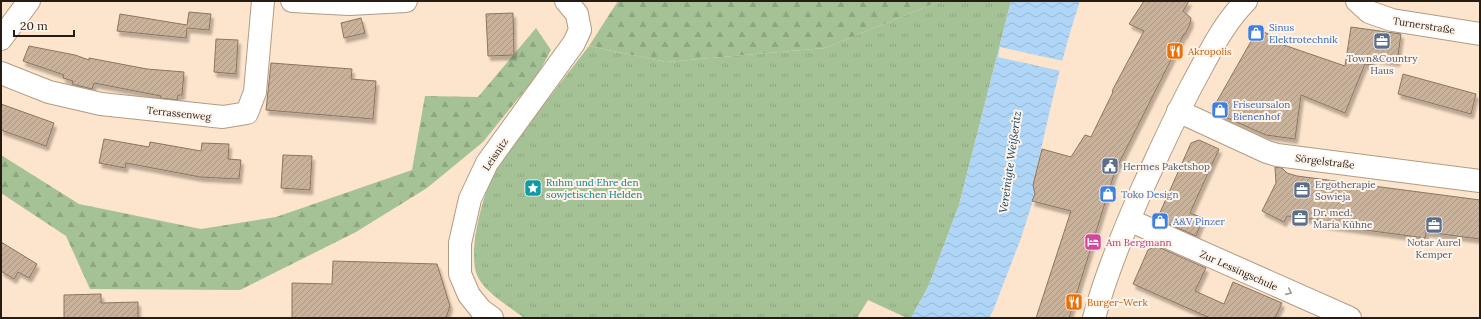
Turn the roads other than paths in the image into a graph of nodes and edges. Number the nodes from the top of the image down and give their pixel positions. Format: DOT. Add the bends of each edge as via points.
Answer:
graph roads {
  1 [pos="29,1"];
  2 [pos="263,1"];
  3 [pos="292,1"];
  4 [pos="406,1"];
  5 [pos="566,1"];
  6 [pos="1246,1"];
  7 [pos="348,3"];
  8 [pos="1363,7"];
  9 [pos="1480,34"];
  10 [pos="1,39"];
  11 [pos="1,73"];
  12 [pos="1178,111"];
  13 [pos="1480,181"];
  14 [pos="1129,220"];
  15 [pos="492,318"];
  16 [pos="1094,318"];
  17 [pos="1350,318"];
  1 -- 10 [label="street"];
  2 -- 11 [label="street, Terrassenweg" via="255,92 248,113 223,117 101,104 49,92"];
  3 -- 7 [label="street"];
  4 -- 7 [label="street"];
  5 -- 15 [label="street, Leisnitz" via="577,14 580,30 574,43 487,163 470,199 460,243 460,274 469,295 481,310"];
  6 -- 12 [label="street" via="1214,44"];
  8 -- 9 [label="street, Turnerstraße" via="1392,20"];
  12 -- 13 [label="street, Sörgelstraße" via="1277,155"];
  12 -- 14 [label="street"];
  14 -- 16 [label="street" via="1107,274"];
  14 -- 17 [label="street, Zur Lessingschule, one-way"];
}
